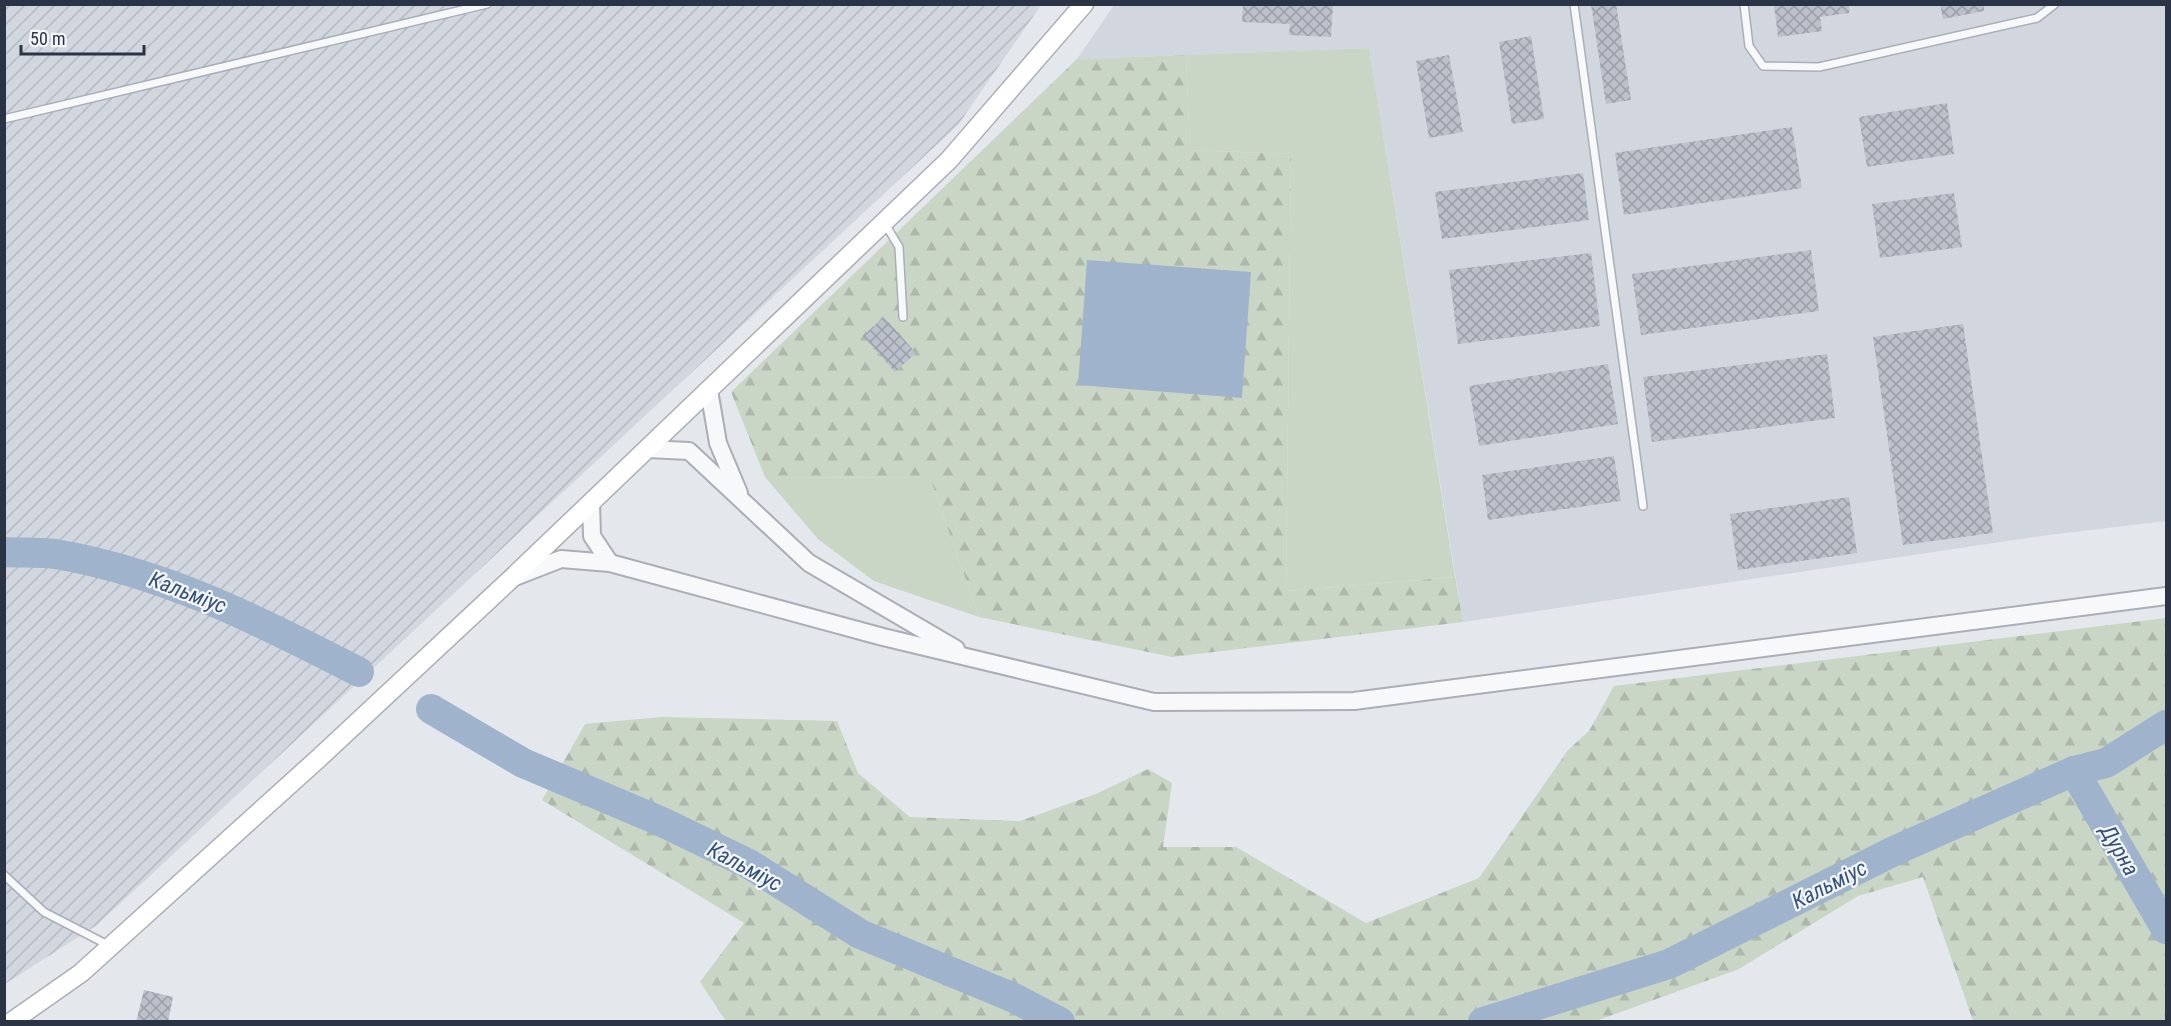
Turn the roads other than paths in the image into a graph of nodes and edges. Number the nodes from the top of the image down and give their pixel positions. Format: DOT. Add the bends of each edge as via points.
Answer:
graph roads {
  1 [pos="487,4"];
  2 [pos="1084,4"];
  3 [pos="1574,4"];
  4 [pos="1744,4"];
  5 [pos="2055,4"];
  6 [pos="4,119"];
  7 [pos="884,222"];
  8 [pos="903,317"];
  9 [pos="709,390"];
  10 [pos="647,449"];
  11 [pos="740,496"];
  12 [pos="591,502"];
  13 [pos="1643,506"];
  14 [pos="610,563"];
  15 [pos="512,578"];
  16 [pos="2166,596"];
  17 [pos="970,657"];
  18 [pos="4,875"];
  19 [pos="110,946"];
  20 [pos="11,1022"];
  1 -- 6 [label="lane"];
  2 -- 7 [label="main road" via="949,160"];
  3 -- 13 [label="lane"];
  4 -- 5 [label="lane" via="1749,46 1763,66 1819,67 2037,18"];
  7 -- 8 [label="lane" via="899,247"];
  7 -- 9 [label="main road"];
  9 -- 10 [label="main road"];
  9 -- 11 [label="street" via="718,443"];
  10 -- 11 [label="street" via="688,451"];
  10 -- 12 [label="main road"];
  11 -- 17 [label="street" via="809,563"];
  12 -- 14 [label="street" via="592,536"];
  12 -- 15 [label="main road"];
  14 -- 15 [label="street" via="561,559"];
  14 -- 17 [label="street"];
  15 -- 19 [label="main road"];
  16 -- 17 [label="street" via="1354,701 1154,702"];
  18 -- 19 [label="lane" via="44,912"];
  19 -- 20 [label="main road" via="81,973"];
}
